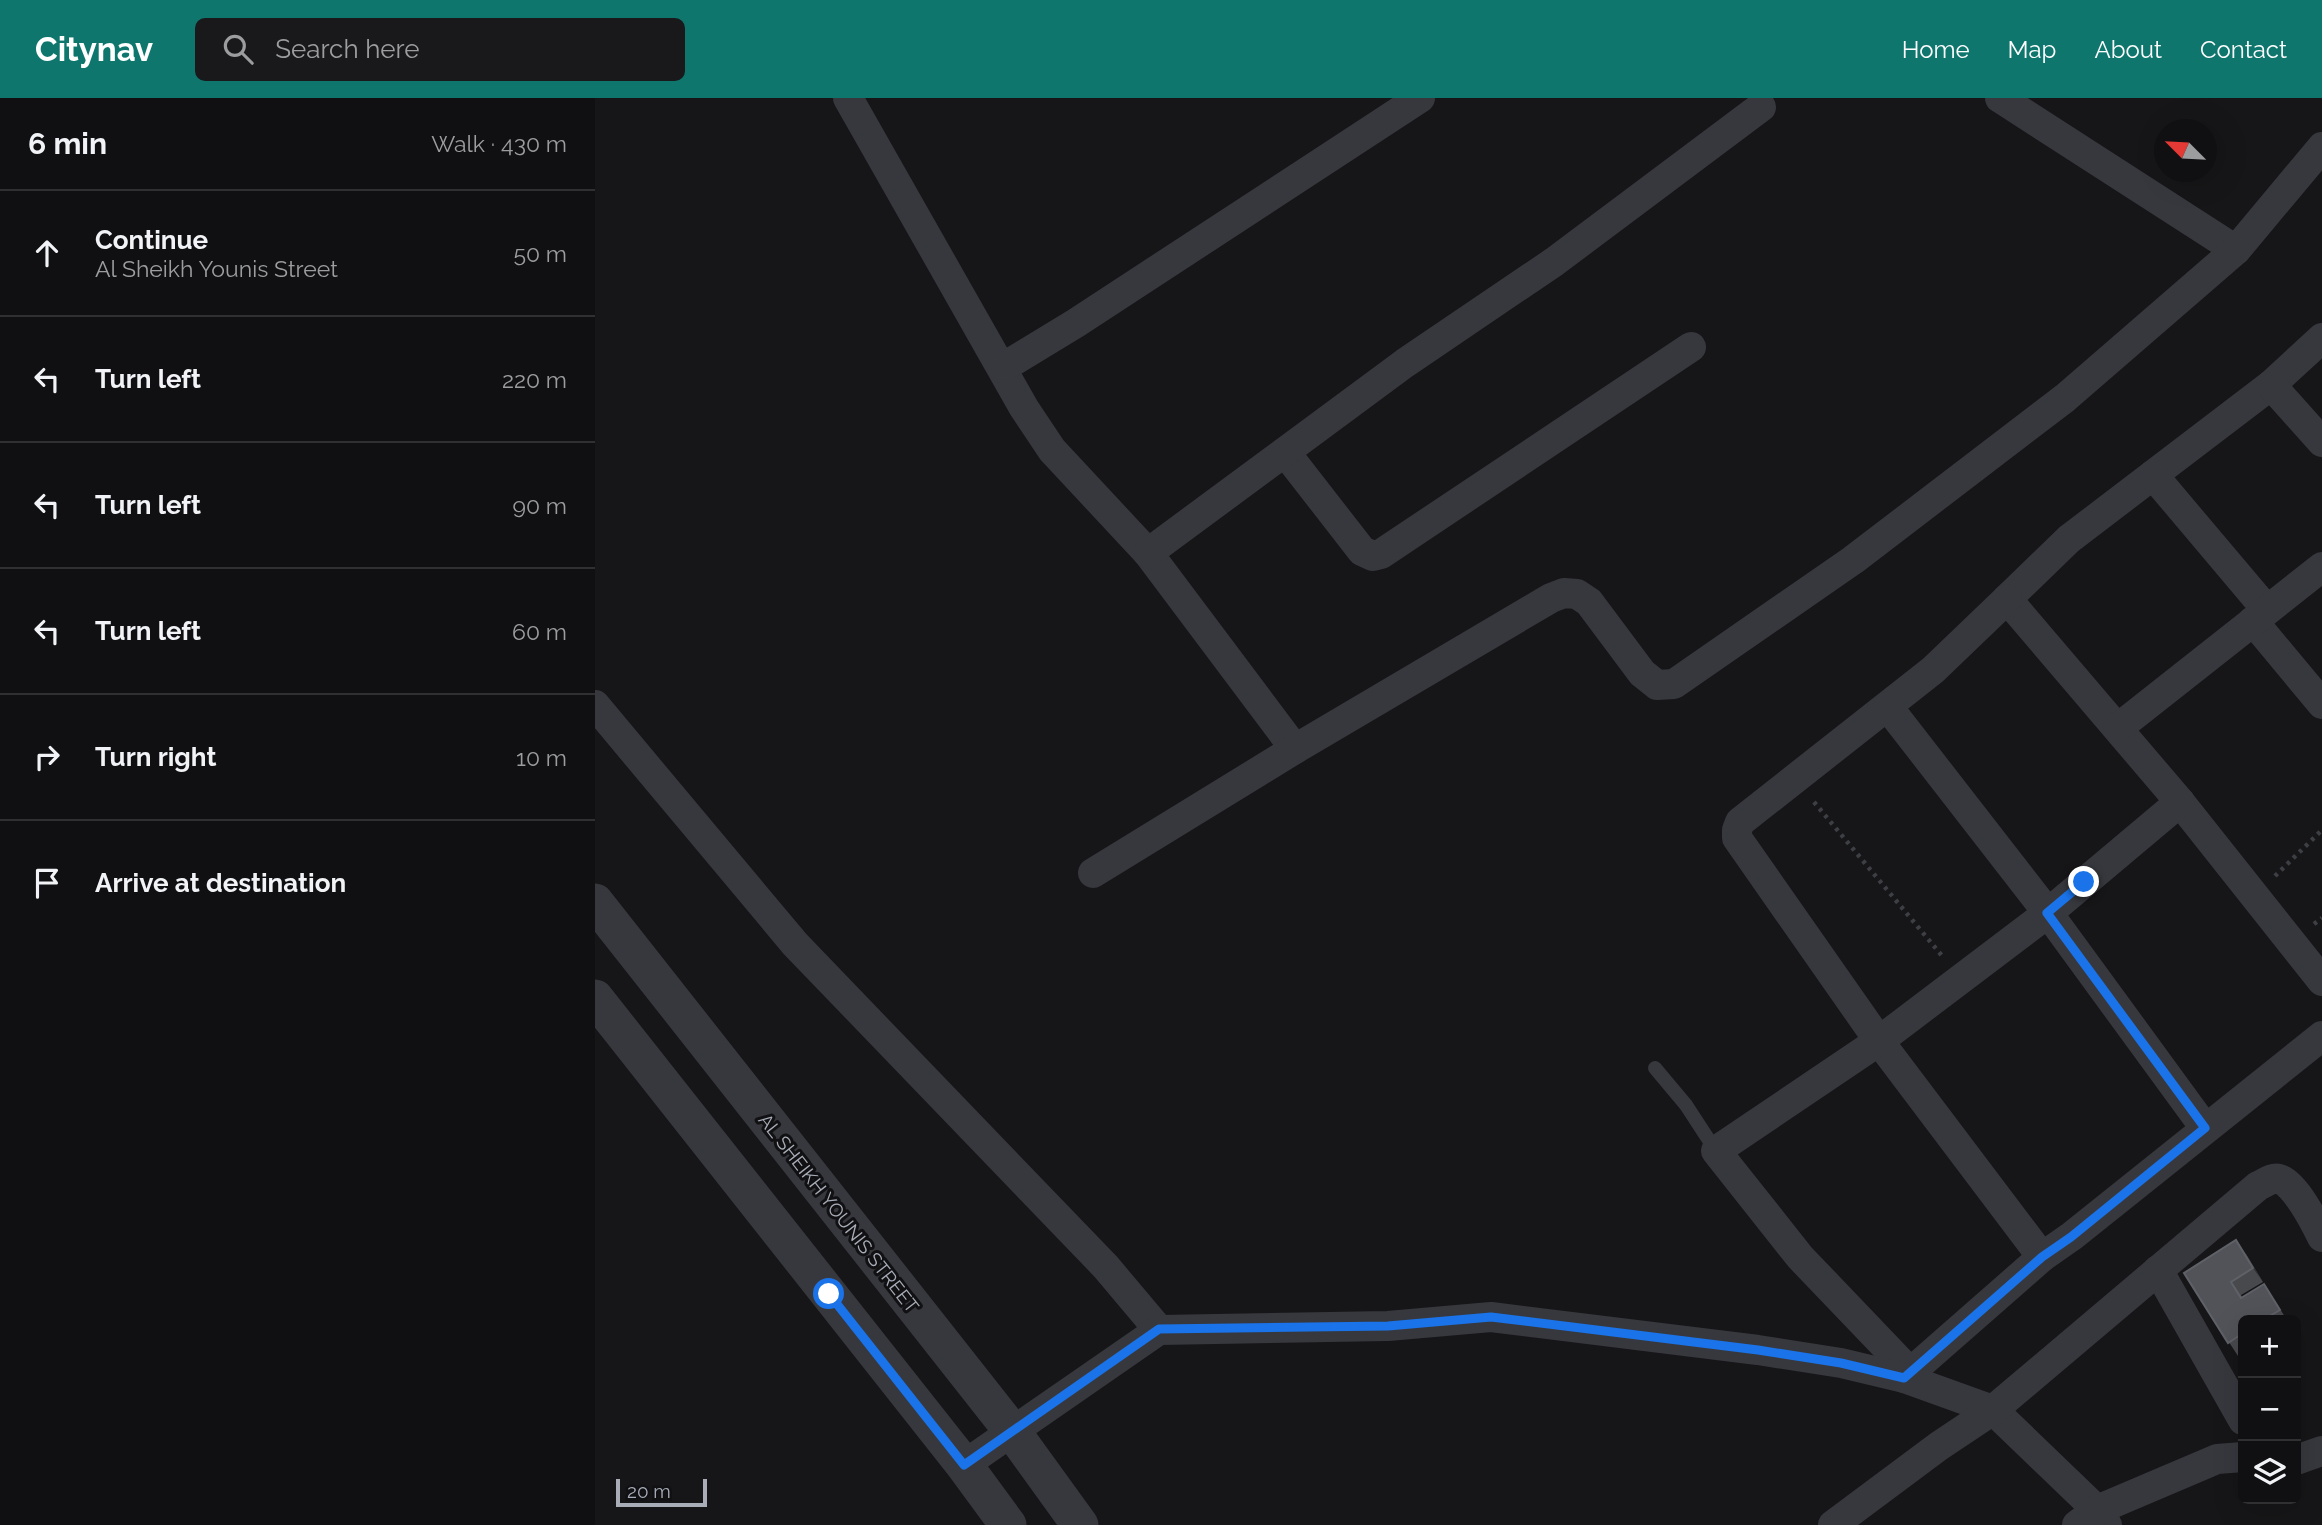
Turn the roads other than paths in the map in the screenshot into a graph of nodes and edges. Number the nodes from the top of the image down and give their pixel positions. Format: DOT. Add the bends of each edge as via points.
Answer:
graph roads {
  1 [pos="848,98"];
  2 [pos="1420,98"];
  3 [pos="2000,98"];
  4 [pos="1761,107"];
  5 [pos="2322,147"];
  6 [pos="2236,250"];
  7 [pos="2322,338"];
  8 [pos="1691,347"];
  9 [pos="1002,368"];
  10 [pos="2271,385"];
  11 [pos="2322,442"];
  12 [pos="1285,452"];
  13 [pos="2153,475"];
  14 [pos="1148,553"];
  15 [pos="2322,567"];
  16 [pos="2007,598"];
  17 [pos="2260,615"];
  18 [pos="2322,704"];
  19 [pos="595,705"];
  20 [pos="1888,707"];
  21 [pos="2118,728"];
  22 [pos="1295,749"];
  23 [pos="2180,802"];
  24 [pos="1093,873"];
  25 [pos="595,902"];
  26 [pos="2047,913"];
  27 [pos="2322,981"];
  28 [pos="595,998"];
  29 [pos="2322,1036"];
  30 [pos="1879,1041"];
  31 [pos="1655,1068"];
  32 [pos="2205,1128"];
  33 [pos="1716,1151"];
  34 [pos="2322,1237"];
  35 [pos="2042,1257"];
  36 [pos="2158,1270"];
  37 [pos="1159,1329"];
  38 [pos="1907,1376"];
  39 [pos="1993,1410"];
  40 [pos="2238,1411"];
  41 [pos="1012,1432"];
  42 [pos="2322,1451"];
  43 [pos="2238,1457"];
  44 [pos="2301,1458"];
  45 [pos="964,1465"];
  46 [pos="2093,1520"];
  47 [pos="1008,1525"];
  48 [pos="1080,1525"];
  49 [pos="1833,1525"];
  1 -- 9 [label="street"];
  2 -- 9 [label="street"];
  3 -- 6 [label="street"];
  4 -- 12 [label="street" via="1554,262"];
  5 -- 6 [label="street"];
  6 -- 22 [label="street" via="2065,398 1853,559 1674,684 1657,685 1642,673 1589,603 1577,594 1564,593"];
  7 -- 10 [label="street"];
  8 -- 12 [label="street" via="1381,554 1362,551"];
  9 -- 14 [label="street" via="1052,450"];
  10 -- 11 [label="street"];
  10 -- 13 [label="street"];
  12 -- 14 [label="street"];
  13 -- 16 [label="street" via="2069,540"];
  13 -- 17 [label="street"];
  14 -- 22 [label="street"];
  15 -- 17 [label="street"];
  16 -- 20 [label="street"];
  16 -- 21 [label="street"];
  17 -- 18 [label="street"];
  17 -- 21 [label="street"];
  19 -- 37 [label="street" via="795,944 1106,1267"];
  20 -- 26 [label="street"];
  20 -- 30 [label="street" via="1740,822 1737,830 1737,838"];
  21 -- 23 [label="street"];
  22 -- 24 [label="street"];
  23 -- 26 [label="street"];
  23 -- 27 [label="street"];
  25 -- 41 [label="street, AL SHEIKH YOUNIS STREET"];
  26 -- 30 [label="street"];
  26 -- 32 [label="street"];
  28 -- 45 [label="street"];
  29 -- 32 [label="street"];
  30 -- 33 [label="street"];
  30 -- 35 [label="street"];
  31 -- 33 [label="lane"];
  32 -- 35 [label="street"];
  33 -- 38 [label="street" via="1800,1257"];
  34 -- 36 [label="street" via="2288,1184 2272,1179 2244,1196"];
  35 -- 38 [label="street"];
  36 -- 39 [label="street"];
  36 -- 40 [label="street"];
  37 -- 38 [label="street" via="1388,1326 1491,1317 1758,1350"];
  37 -- 41 [label="street"];
  38 -- 39 [label="street"];
  39 -- 46 [label="street"];
  39 -- 49 [label="street"];
  41 -- 45 [label="street"];
  41 -- 48 [label="street, AL SHEIKH YOUNIS STREET"];
  42 -- 44 [label="street"];
  43 -- 46 [label="street" via="2217,1459"];
  45 -- 47 [label="street"];
}
